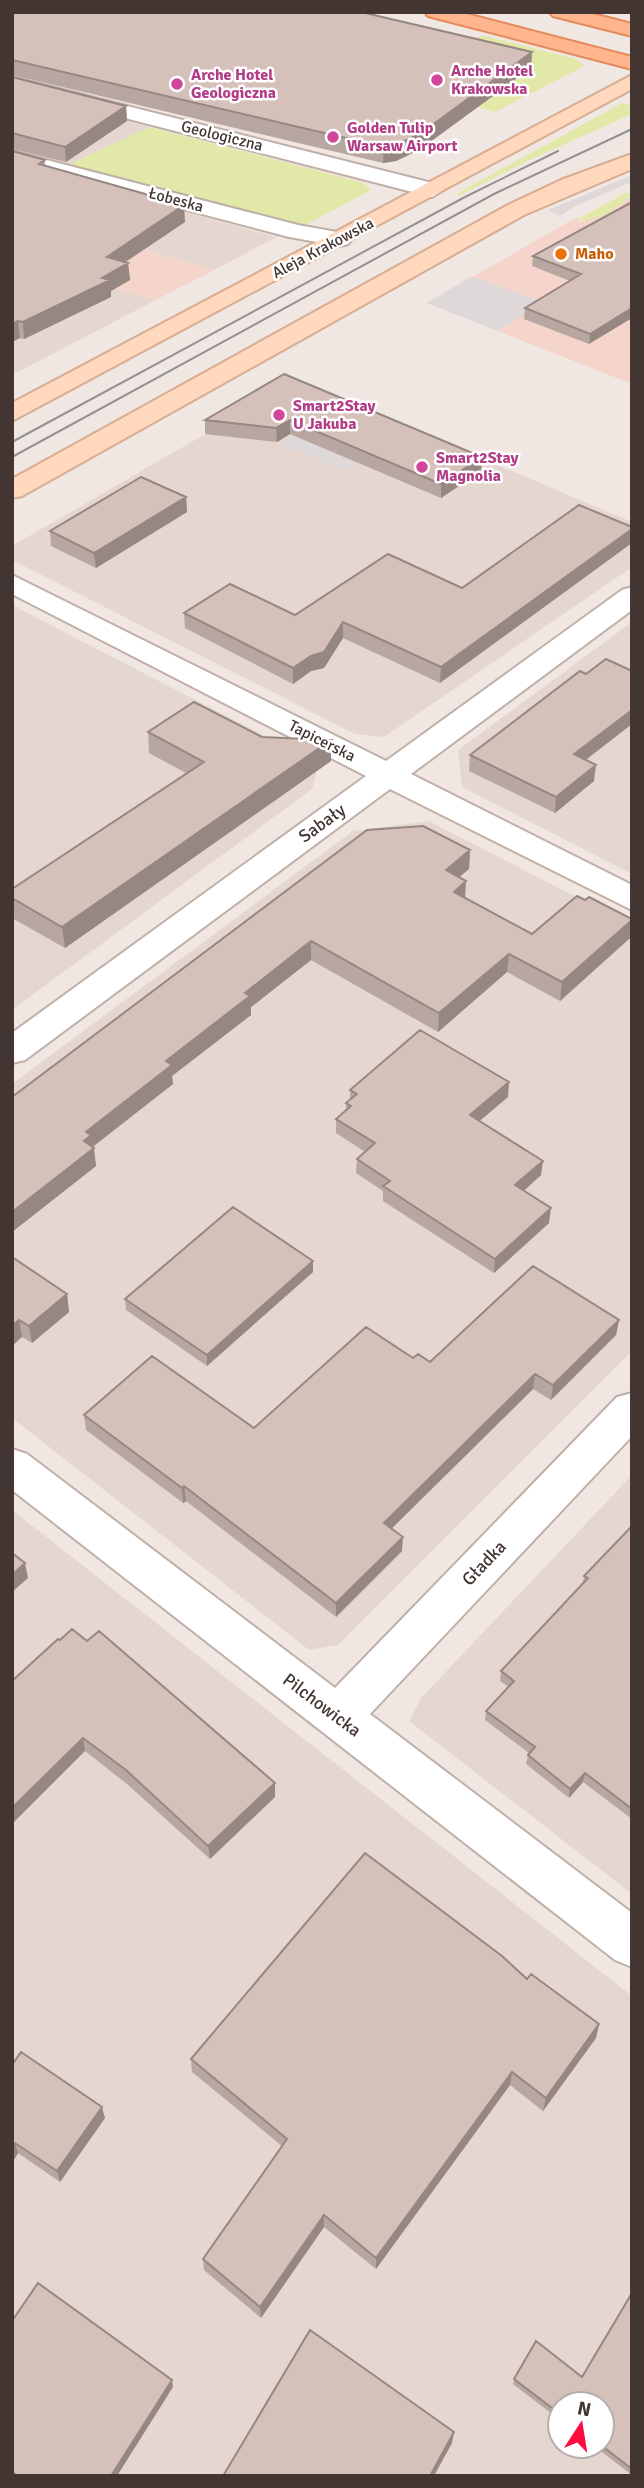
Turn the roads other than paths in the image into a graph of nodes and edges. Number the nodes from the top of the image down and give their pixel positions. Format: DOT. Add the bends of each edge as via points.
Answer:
graph roads {
  1 [pos="435,12"];
  2 [pos="499,12"];
  3 [pos="560,12"];
  4 [pos="632,30"];
  5 [pos="632,46"];
  6 [pos="632,64"];
  7 [pos="632,81"];
  8 [pos="12,83"];
  9 [pos="12,157"];
  10 [pos="632,161"];
  11 [pos="432,190"];
  12 [pos="340,239"];
  13 [pos="12,413"];
  14 [pos="12,490"];
  15 [pos="12,583"];
  16 [pos="632,596"];
  17 [pos="388,775"];
  18 [pos="632,899"];
  19 [pos="12,1051"];
  20 [pos="632,1409"];
  21 [pos="12,1465"];
  22 [pos="337,1717"];
  23 [pos="632,1943"];
  1 -- 6 [label="main road"];
  2 -- 5 [label="main road"];
  3 -- 4 [label="main road"];
  7 -- 11 [label="main road, Aleja Krakowska"];
  8 -- 11 [label="street, Geologiczna"];
  9 -- 12 [label="street, Łobeska" via="297,232"];
  10 -- 14 [label="main road" via="516,210"];
  11 -- 12 [label="main road, Aleja Krakowska"];
  12 -- 13 [label="main road, Aleja Krakowska"];
  15 -- 17 [label="street, Tapicerska"];
  16 -- 17 [label="street, Sabały"];
  17 -- 18 [label="street, Tapicerska"];
  17 -- 19 [label="street, Sabały"];
  20 -- 22 [label="street, Gładka"];
  21 -- 22 [label="street, Pilchowicka"];
  22 -- 23 [label="street, Pilchowicka"];
}
